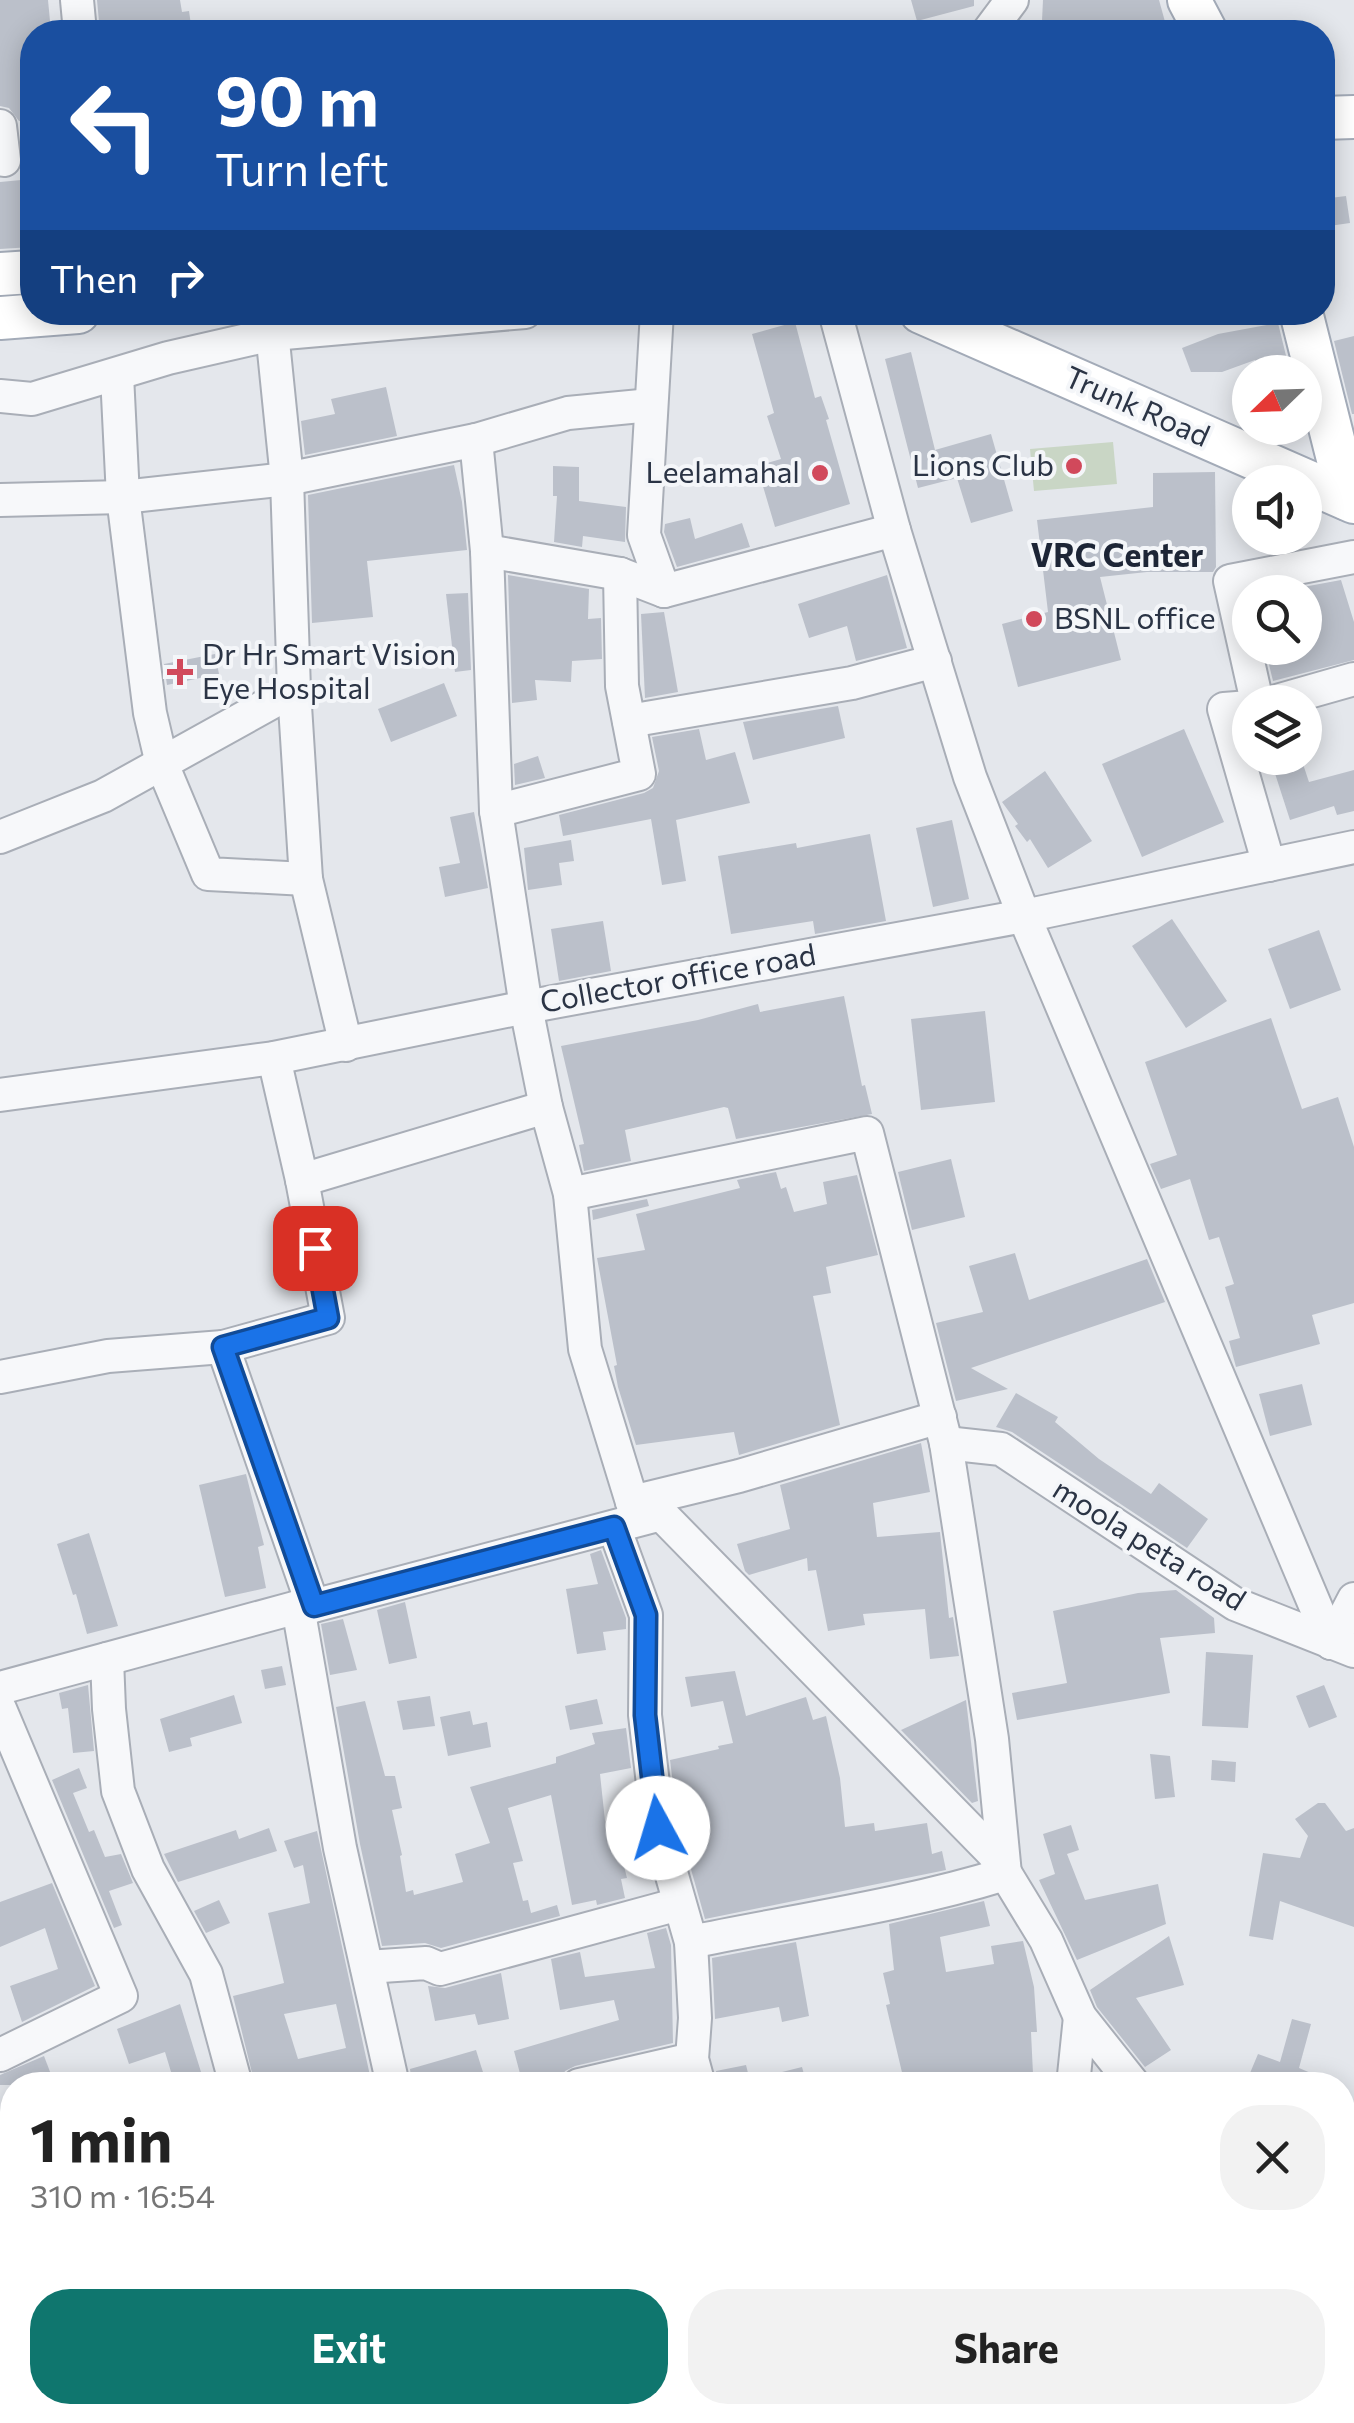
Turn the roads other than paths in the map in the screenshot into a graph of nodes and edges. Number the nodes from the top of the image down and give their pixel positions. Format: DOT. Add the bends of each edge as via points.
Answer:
graph roads {
  1 [pos="0,126"];
  2 [pos="12,159"];
  3 [pos="266,325"];
  4 [pos="272,325"];
  5 [pos="656,325"];
  6 [pos="839,325"];
  7 [pos="950,325"];
  8 [pos="1304,325"];
  9 [pos="117,375"];
  10 [pos="0,396"];
  11 [pos="651,405"];
  12 [pos="476,440"];
  13 [pos="287,479"];
  14 [pos="124,497"];
  15 [pos="0,500"];
  16 [pos="1352,505"];
  17 [pos="894,530"];
  18 [pos="487,551"];
  19 [pos="1354,556"];
  20 [pos="620,574"];
  21 [pos="664,591"];
  22 [pos="935,661"];
  23 [pos="1354,679"];
  24 [pos="1253,685"];
  25 [pos="1322,688"];
  26 [pos="294,690"];
  27 [pos="1232,708"];
  28 [pos="628,721"];
  29 [pos="1232,737"];
  30 [pos="162,764"];
  31 [pos="1243,775"];
  32 [pos="496,811"];
  33 [pos="0,837"];
  34 [pos="1354,847"];
  35 [pos="1269,864"];
  36 [pos="306,879"];
  37 [pos="1024,916"];
  38 [pos="526,1008"];
  39 [pos="346,1045"];
  40 [pos="274,1058"];
  41 [pos="0,1095"];
  42 [pos="546,1107"];
  43 [pos="302,1180"];
  44 [pos="570,1194"];
  45 [pos="223,1347"];
  46 [pos="0,1377"];
  47 [pos="943,1430"];
  48 [pos="636,1514"];
  49 [pos="1354,1600"];
  50 [pos="306,1606"];
  51 [pos="1342,1647"];
  52 [pos="107,1660"];
  53 [pos="0,1688"];
  54 [pos="0,1709"];
  55 [pos="1006,1874"];
  56 [pos="679,1904"];
  57 [pos="691,1942"];
  58 [pos="367,1966"];
  59 [pos="1080,2017"];
  60 [pos="0,2054"];
  61 [pos="232,2072"];
  62 [pos="389,2072"];
  63 [pos="695,2072"];
  64 [pos="1074,2072"];
  65 [pos="1124,2072"];
  1 -- 2 [label="street"];
  3 -- 9 [label="street"];
  4 -- 13 [label="street"];
  5 -- 11 [label="street"];
  6 -- 17 [label="street"];
  7 -- 16 [label="main road, Trunk Road"];
  8 -- 16 [label="main road"];
  9 -- 10 [label="street" via="32,398"];
  9 -- 14 [label="street"];
  11 -- 12 [label="street" via="568,413"];
  11 -- 21 [label="street" via="644,535"];
  12 -- 13 [label="street"];
  12 -- 18 [label="street"];
  13 -- 14 [label="street"];
  13 -- 26 [label="street"];
  14 -- 15 [label="street"];
  14 -- 30 [label="street"];
  17 -- 21 [label="street"];
  17 -- 22 [label="street"];
  18 -- 20 [label="street"];
  18 -- 32 [label="street"];
  19 -- 24 [label="street" via="1230,581"];
  20 -- 21 [label="street"];
  20 -- 28 [label="street"];
  22 -- 28 [label="street" via="852,683"];
  22 -- 37 [label="street" via="970,777"];
  23 -- 25 [label="street"];
  26 -- 30 [label="street"];
  26 -- 36 [label="street"];
  27 -- 29 [label="street" via="1224,709"];
  28 -- 32 [label="street" via="639,774"];
  30 -- 33 [label="street"];
  30 -- 36 [label="street" via="208,874"];
  31 -- 35 [label="street"];
  32 -- 38 [label="street"];
  34 -- 35 [label="street, Collector office road"];
  35 -- 37 [label="street, Collector office road"];
  36 -- 39 [label="street"];
  37 -- 38 [label="street, Collector office road"];
  37 -- 51 [label="street"];
  38 -- 39 [label="street, Collector office road"];
  38 -- 42 [label="street"];
  39 -- 40 [label="street, Collector office road"];
  40 -- 41 [label="street, Collector office road"];
  40 -- 43 [label="street"];
  42 -- 43 [label="street"];
  42 -- 44 [label="street"];
  43 -- 45 [label="street" via="328,1318"];
  44 -- 47 [label="street" via="866,1133"];
  44 -- 48 [label="street" via="585,1349"];
  45 -- 46 [label="street" via="108,1356"];
  45 -- 50 [label="street"];
  47 -- 48 [label="street" via="739,1476"];
  47 -- 51 [label="street, moola peta road" via="1001,1449 1235,1604"];
  47 -- 55 [label="street" via="992,1739"];
  48 -- 50 [label="street"];
  48 -- 55 [label="street" via="992,1853"];
  48 -- 56 [label="street" via="646,1615 645,1715 658,1828"];
  49 -- 51 [label="street"];
  50 -- 52 [label="street"];
  50 -- 58 [label="street" via="340,1848"];
  52 -- 53 [label="street"];
  52 -- 61 [label="street" via="118,1790 148,1868 206,1974"];
  54 -- 60 [label="street" via="121,1996"];
  55 -- 57 [label="street" via="854,1913"];
  55 -- 59 [label="street" via="1046,1940"];
  56 -- 57 [label="street"];
  56 -- 58 [label="street" via="440,1968"];
  57 -- 63 [label="street"];
  58 -- 62 [label="street"];
  59 -- 64 [label="street"];
  59 -- 65 [label="street"];
}
